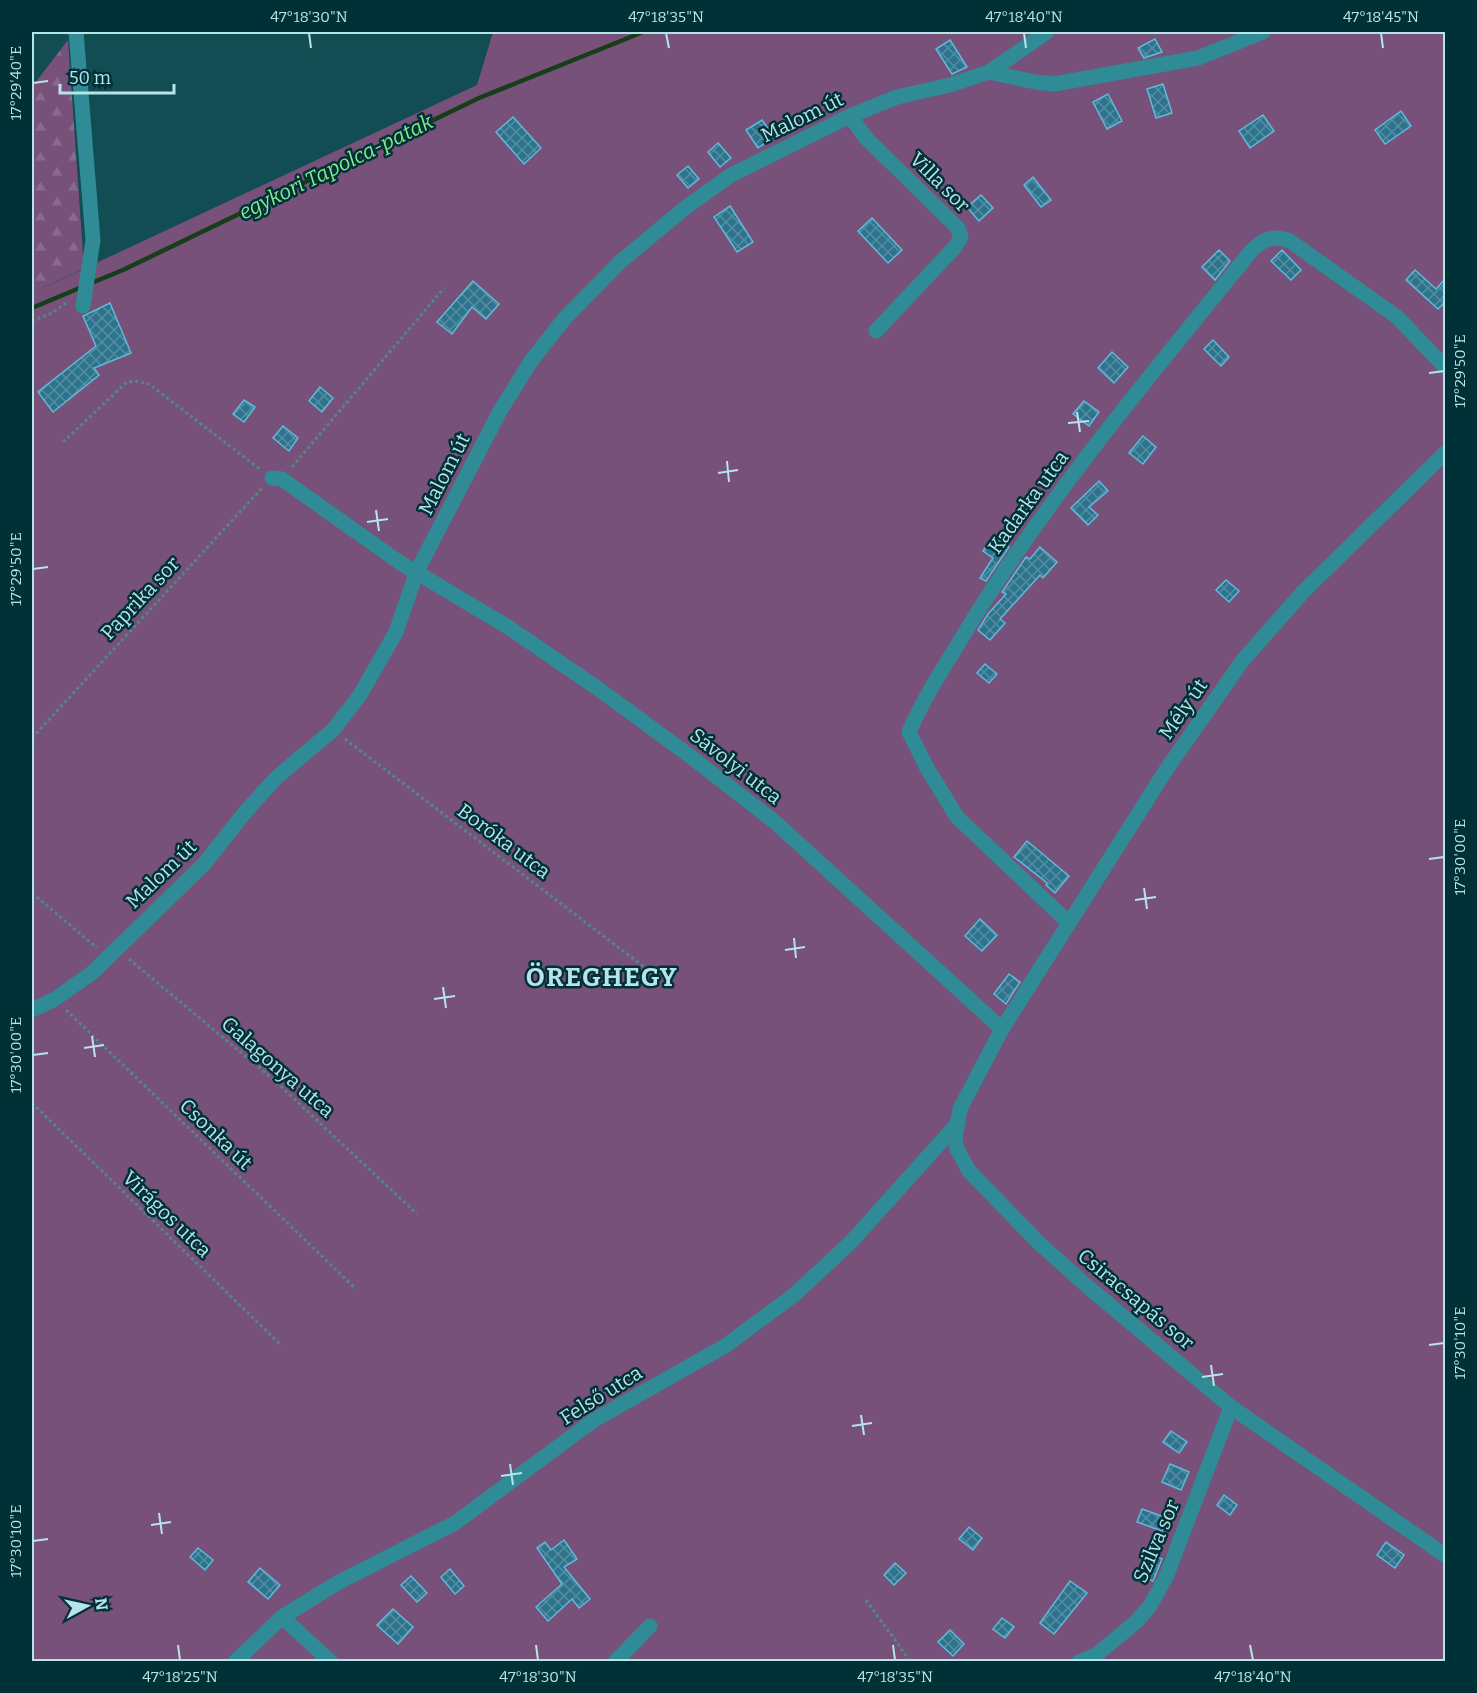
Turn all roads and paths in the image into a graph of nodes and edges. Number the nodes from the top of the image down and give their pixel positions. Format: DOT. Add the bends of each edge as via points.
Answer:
graph roads {
  1 [pos="76,32"];
  2 [pos="1047,32"];
  3 [pos="1263,32"];
  4 [pos="989,72"];
  5 [pos="850,116"];
  6 [pos="444,288"];
  7 [pos="84,295"];
  8 [pos="32,321"];
  9 [pos="876,330"];
  10 [pos="1446,368"];
  11 [pos="63,442"];
  12 [pos="1446,452"];
  13 [pos="277,478"];
  14 [pos="417,571"];
  15 [pos="333,730"];
  16 [pos="32,738"];
  17 [pos="32,893"];
  18 [pos="1069,923"];
  19 [pos="111,952"];
  20 [pos="656,976"];
  21 [pos="55,999"];
  22 [pos="32,1010"];
  23 [pos="1002,1029"];
  24 [pos="32,1103"];
  25 [pos="957,1124"];
  26 [pos="417,1214"];
  27 [pos="357,1289"];
  28 [pos="282,1346"];
  29 [pos="1231,1407"];
  30 [pos="1446,1556"];
  31 [pos="866,1600"];
  32 [pos="282,1617"];
  33 [pos="650,1626"];
  34 [pos="235,1662"];
  35 [pos="331,1662"];
  36 [pos="615,1662"];
  37 [pos="911,1662"];
  38 [pos="1079,1662"];
  1 -- 7 [label="street" via="93,240"];
  2 -- 4 [label="street"];
  3 -- 4 [label="street" via="1198,58 1054,84"];
  4 -- 5 [label="street, Malom út" via="897,97"];
  5 -- 9 [label="street, Villa sor" via="866,138 958,228 961,237"];
  5 -- 14 [label="street, Malom út" via="713,188 620,262 565,318 531,361 500,411"];
  6 -- 13 [label="path, Paprika sor"];
  7 -- 8 [label="path"];
  10 -- 18 [label="street, Kadarka utca" via="1397,317 1290,241 1282,237 1262,241 1113,422 1009,562 921,704 909,732 957,817"];
  11 -- 13 [label="path" via="127,382 137,381 149,384"];
  12 -- 18 [label="street, Mély út" via="1303,592 1243,660 1166,770"];
  13 -- 14 [label="street, Sávolyi utca"];
  13 -- 16 [label="path, Paprika sor"];
  14 -- 15 [label="street, Malom út" via="396,632 360,695"];
  14 -- 23 [label="street, Sávolyi utca" via="600,690 756,807"];
  15 -- 19 [label="street, Malom út" via="277,777 204,864"];
  15 -- 20 [label="path, Boróka utca"];
  17 -- 19 [label="path, Galagonya utca"];
  18 -- 23 [label="street, Mély út"];
  19 -- 21 [label="street, Malom út" via="93,972"];
  19 -- 26 [label="path, Galagonya utca" via="274,1080"];
  21 -- 22 [label="street, Malom út"];
  21 -- 27 [label="path, Csonka út"];
  23 -- 25 [label="street, Csiracsapás sor" via="968,1092"];
  24 -- 28 [label="path, Virágos utca"];
  25 -- 29 [label="street, Csiracsapás sor" via="957,1149 969,1171 1040,1244"];
  25 -- 32 [label="street, Felső utca" via="851,1242 794,1295 725,1346 594,1420 455,1523 339,1582"];
  29 -- 30 [label="street, Csiracsapás sor"];
  29 -- 38 [label="street, Szilva sor" via="1166,1577 1150,1606 1096,1655"];
  31 -- 37 [label="path"];
  32 -- 34 [label="street, Felső utca"];
  32 -- 35 [label="street"];
  33 -- 36 [label="street"];
}
